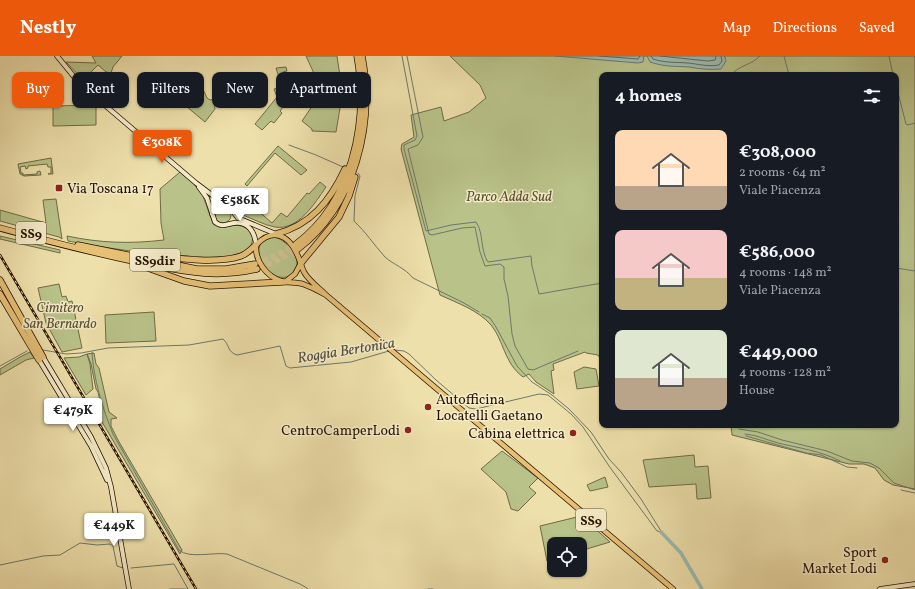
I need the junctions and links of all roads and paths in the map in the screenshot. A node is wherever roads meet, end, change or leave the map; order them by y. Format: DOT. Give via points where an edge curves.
graph roads {
  1 [pos="57,56"];
  2 [pos="357,56"];
  3 [pos="362,56"];
  4 [pos="360,143"];
  5 [pos="355,147"];
  6 [pos="196,183"];
  7 [pos="225,204"];
  8 [pos="233,212"];
  9 [pos="212,217"];
  10 [pos="228,224"];
  11 [pos="0,225"];
  12 [pos="0,228"];
  13 [pos="276,234"];
  14 [pos="65,244"];
  15 [pos="256,245"];
  16 [pos="118,256"];
  17 [pos="301,263"];
  18 [pos="256,267"];
  19 [pos="0,280"];
  20 [pos="284,282"];
  21 [pos="0,294"];
  22 [pos="326,295"];
  23 [pos="41,358"];
  24 [pos="915,584"];
  25 [pos="129,589"];
  26 [pos="673,589"];
  27 [pos="880,589"];
  1 -- 6 [label="street" via="80,84"];
  2 -- 5 [label="highway" via="360,106"];
  3 -- 4 [label="highway" via="365,99"];
  4 -- 5 [label="highway" via="351,177 335,210 322,228 297,246 334,202 347,175"];
  4 -- 17 [label="highway" via="362,150 345,206 334,225"];
  5 -- 13 [label="highway" via="341,179 320,209 302,225"];
  6 -- 7 [label="street"];
  6 -- 9 [label="street" via="207,198"];
  7 -- 8 [label="street"];
  7 -- 9 [label="street" via="216,207"];
  8 -- 10 [label="street" via="233,219"];
  8 -- 13 [label="street" via="241,220"];
  9 -- 10 [label="street" via="218,224"];
  10 -- 15 [label="street" via="239,223 249,227 255,235"];
  11 -- 14 [label="highway, SS9"];
  12 -- 14 [label="highway"];
  13 -- 15 [label="main road" via="266,237"];
  13 -- 17 [label="main road" via="289,242"];
  14 -- 16 [label="highway, SS9"];
  15 -- 16 [label="highway" via="239,256 213,260 134,253"];
  15 -- 20 [label="main road" via="257,258 261,265 272,276"];
  16 -- 18 [label="highway, SS9dir" via="203,269"];
  16 -- 20 [label="highway" via="178,280 198,284 223,286"];
  17 -- 20 [label="main road" via="295,274"];
  17 -- 22 [label="main road" via="308,277"];
  19 -- 23 [label="highway"];
  20 -- 22 [label="main road" via="303,284"];
  21 -- 23 [label="highway"];
  22 -- 26 [label="main road, SS9"];
  23 -- 25 [label="street" via="100,454 108,475"];
  24 -- 27 [label="street"];
}
